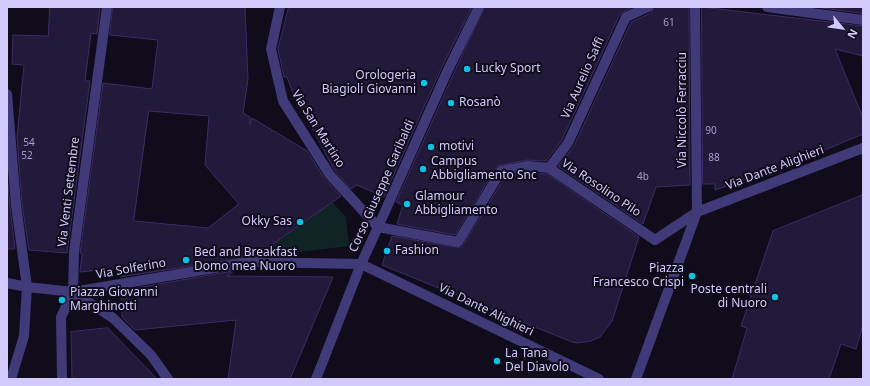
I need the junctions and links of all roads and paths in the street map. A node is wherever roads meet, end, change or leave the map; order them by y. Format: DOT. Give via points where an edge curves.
graph roads {
  1 [pos="107,7"];
  2 [pos="280,7"];
  3 [pos="479,7"];
  4 [pos="648,7"];
  5 [pos="695,7"];
  6 [pos="767,7"];
  7 [pos="863,20"];
  8 [pos="7,94"];
  9 [pos="863,148"];
  10 [pos="549,168"];
  11 [pos="696,212"];
  12 [pos="378,226"];
  13 [pos="361,264"];
  14 [pos="7,283"];
  15 [pos="27,287"];
  16 [pos="73,292"];
  17 [pos="11,379"];
  18 [pos="62,379"];
  19 [pos="168,379"];
  20 [pos="316,379"];
  21 [pos="599,379"];
  22 [pos="636,379"];
  1 -- 16 [label="street, Via Venti Settembre" via="74,252"];
  2 -- 12 [label="street, Via San Martino" via="270,49 283,101 330,175"];
  3 -- 12 [label="street, Corso Giuseppe Garibaldi"];
  4 -- 10 [label="street, Via Aurelio Saffi" via="626,16 568,143"];
  5 -- 11 [label="street, Via Niccolò Ferracciu"];
  6 -- 7 [label="street"];
  8 -- 15 [label="street" via="16,205"];
  9 -- 11 [label="street, Via Dante Alighieri"];
  10 -- 11 [label="street, Via Rosolino Pilo" via="655,240"];
  10 -- 12 [label="street, Via Rosolino Pilo" via="528,166 501,171 458,242"];
  11 -- 22 [label="street"];
  12 -- 13 [label="street, Corso Giuseppe Garibaldi"];
  13 -- 16 [label="street, Via Solferino" via="250,262"];
  13 -- 20 [label="street, Corso Giuseppe Garibaldi"];
  13 -- 21 [label="street, Via Dante Alighieri"];
  14 -- 15 [label="street"];
  15 -- 16 [label="street"];
  15 -- 17 [label="street" via="24,336"];
  16 -- 18 [label="street, Via Venti Settembre" via="61,317"];
  16 -- 19 [label="street" via="113,318 152,355"];
}
